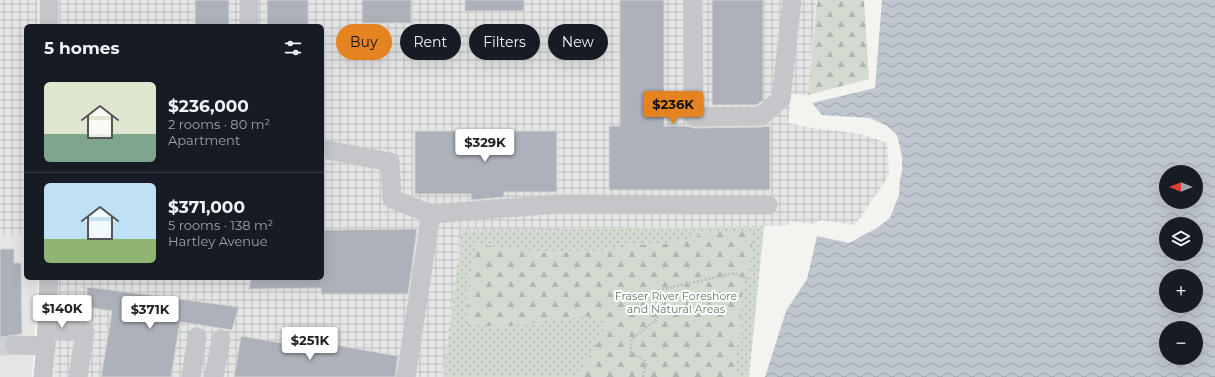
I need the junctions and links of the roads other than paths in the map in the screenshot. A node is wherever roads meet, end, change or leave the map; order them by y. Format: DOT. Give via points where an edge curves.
graph roads {
  1 [pos="49,0"];
  2 [pos="249,0"];
  3 [pos="693,0"];
  4 [pos="792,0"];
  5 [pos="49,24"];
  6 [pos="249,24"];
  7 [pos="324,149"];
  8 [pos="768,205"];
  9 [pos="431,214"];
  10 [pos="49,280"];
  11 [pos="46,337"];
  12 [pos="198,338"];
  13 [pos="221,339"];
  14 [pos="14,345"];
  15 [pos="43,377"];
  16 [pos="78,377"];
  17 [pos="191,377"];
  18 [pos="214,377"];
  19 [pos="406,377"];
  1 -- 5 [label="street"];
  2 -- 6 [label="street"];
  3 -- 4 [label="street" via="694,117 761,116 781,99"];
  7 -- 9 [label="street" via="390,162 392,199"];
  8 -- 9 [label="street" via="558,204"];
  9 -- 19 [label="street"];
  10 -- 11 [label="street"];
  11 -- 14 [label="street"];
  11 -- 15 [label="street"];
  11 -- 16 [label="street" via="85,332"];
  12 -- 17 [label="street"];
  13 -- 18 [label="street"];
}
